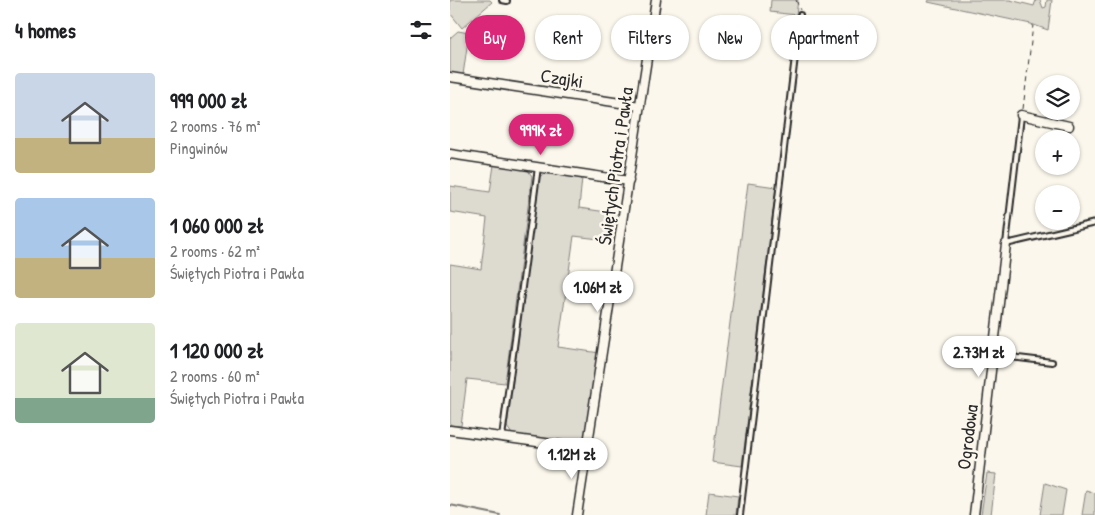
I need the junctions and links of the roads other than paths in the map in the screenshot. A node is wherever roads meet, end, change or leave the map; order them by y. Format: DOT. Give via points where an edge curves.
graph roads {
  1 [pos="656,0"];
  2 [pos="795,60"];
  3 [pos="450,77"];
  4 [pos="640,106"];
  5 [pos="1021,115"];
  6 [pos="1069,126"];
  7 [pos="450,154"];
  8 [pos="538,167"];
  9 [pos="630,181"];
  10 [pos="1095,223"];
  11 [pos="1006,244"];
  12 [pos="994,355"];
  13 [pos="1052,362"];
  14 [pos="450,430"];
  15 [pos="502,437"];
  16 [pos="588,449"];
  17 [pos="577,515"];
  18 [pos="740,515"];
  19 [pos="974,515"];
  1 -- 4 [label="street, Świętych Piotra i Pawła"];
  2 -- 18 [label="lane"];
  3 -- 4 [label="street, Czajki"];
  4 -- 9 [label="street, Świętych Piotra i Pawła"];
  5 -- 6 [label="street"];
  5 -- 11 [label="lane"];
  7 -- 8 [label="street"];
  8 -- 9 [label="street"];
  8 -- 15 [label="lane"];
  9 -- 16 [label="street, Świętych Piotra i Pawła"];
  10 -- 11 [label="lane"];
  11 -- 12 [label="street, Ogrodowa"];
  12 -- 13 [label="lane"];
  12 -- 19 [label="street, Ogrodowa"];
  14 -- 15 [label="street"];
  15 -- 16 [label="street"];
  16 -- 17 [label="street, Świętych Piotra i Pawła"];
}
